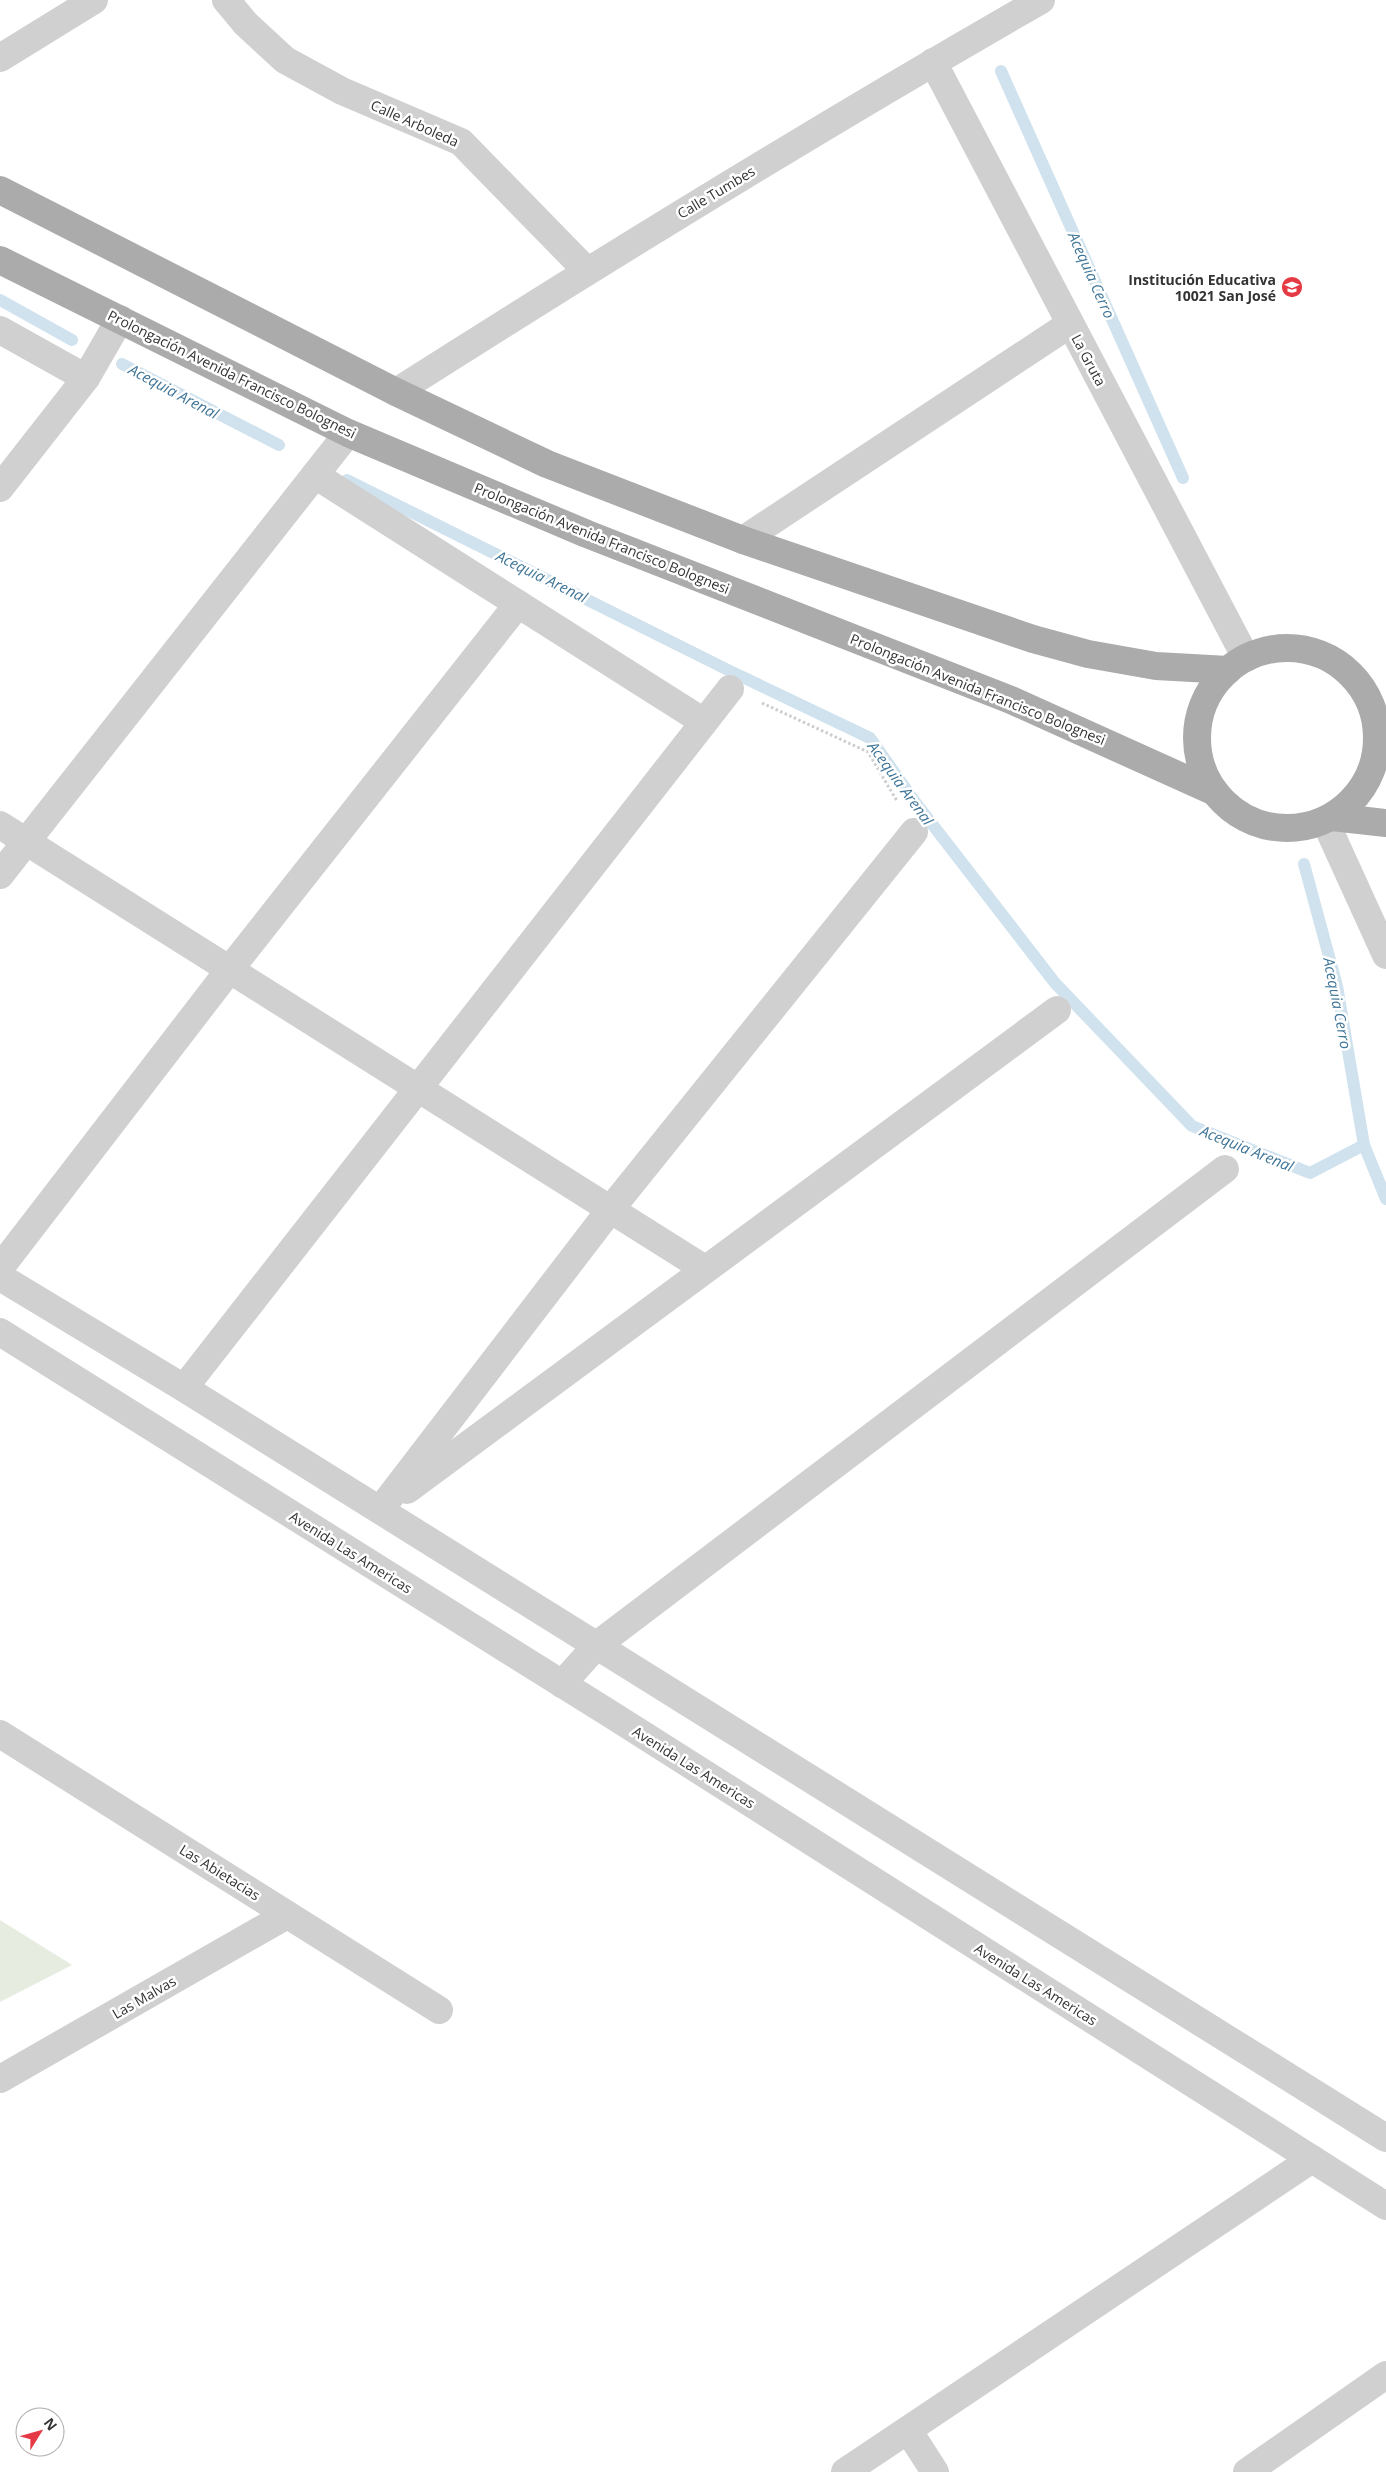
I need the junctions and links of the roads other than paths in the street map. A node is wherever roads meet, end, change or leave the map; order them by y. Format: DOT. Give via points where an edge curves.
graph roads {
  1 [pos="94,0"];
  2 [pos="226,0"];
  3 [pos="1036,2"];
  4 [pos="0,58"];
  5 [pos="933,62"];
  6 [pos="0,190"];
  7 [pos="0,260"];
  8 [pos="587,271"];
  9 [pos="120,319"];
  10 [pos="1070,324"];
  11 [pos="0,330"];
  12 [pos="86,378"];
  13 [pos="396,392"];
  14 [pos="348,433"];
  15 [pos="315,475"];
  16 [pos="0,488"];
  17 [pos="743,540"];
  18 [pos="518,604"];
  19 [pos="1237,664"];
  20 [pos="730,688"];
  21 [pos="1376,700"];
  22 [pos="704,722"];
  23 [pos="1215,792"];
  24 [pos="1329,819"];
  25 [pos="1386,823"];
  26 [pos="0,825"];
  27 [pos="914,832"];
  28 [pos="27,842"];
  29 [pos="0,875"];
  30 [pos="1386,955"];
  31 [pos="230,969"];
  32 [pos="1057,1010"];
  33 [pos="418,1088"];
  34 [pos="1225,1169"];
  35 [pos="610,1210"];
  36 [pos="0,1268"];
  37 [pos="705,1269"];
  38 [pos="0,1277"];
  39 [pos="0,1332"];
  40 [pos="184,1388"];
  41 [pos="380,1510"];
  42 [pos="597,1645"];
  43 [pos="562,1684"];
  44 [pos="0,1734"];
  45 [pos="287,1915"];
  46 [pos="439,2010"];
  47 [pos="0,2079"];
  48 [pos="1386,2138"];
  49 [pos="1312,2159"];
  50 [pos="1386,2206"];
  51 [pos="1386,2374"];
  52 [pos="908,2430"];
  53 [pos="845,2472"];
  54 [pos="935,2472"];
  55 [pos="1247,2472"];
  1 -- 4 [label="street"];
  2 -- 8 [label="street, Calle Arboleda" via="246,24 285,60 342,91 461,142"];
  3 -- 5 [label="street, Calle Tumbes"];
  5 -- 8 [label="street, Calle Tumbes"];
  5 -- 10 [label="street, La Gruta"];
  6 -- 13 [label="main road"];
  7 -- 9 [label="main road, Prolongación Avenida Francisco Bolognesi"];
  8 -- 13 [label="street, Calle Tumbes"];
  9 -- 12 [label="street"];
  9 -- 14 [label="main road, Prolongación Avenida Francisco Bolognesi"];
  10 -- 17 [label="street"];
  10 -- 19 [label="street, La Gruta"];
  11 -- 12 [label="street"];
  12 -- 16 [label="street"];
  13 -- 17 [label="main road" via="547,464"];
  14 -- 15 [label="street"];
  14 -- 23 [label="main road, Prolongación Avenida Francisco Bolognesi" via="587,534 1011,700"];
  15 -- 18 [label="street"];
  15 -- 28 [label="street"];
  17 -- 19 [label="main road" via="1079,652 1156,666"];
  18 -- 22 [label="street"];
  18 -- 31 [label="street"];
  19 -- 21 [label="main road" via="1270,649 1298,649 1325,656 1349,672"];
  19 -- 23 [label="main road" via="1210,691 1200,715 1197,742 1202,768"];
  20 -- 22 [label="street"];
  21 -- 24 [label="main road" via="1378,749 1370,776 1354,800"];
  22 -- 33 [label="street"];
  23 -- 24 [label="main road" via="1237,814 1265,826 1295,829"];
  24 -- 25 [label="main road"];
  24 -- 30 [label="street"];
  26 -- 28 [label="street"];
  27 -- 35 [label="street"];
  28 -- 29 [label="street"];
  28 -- 31 [label="street"];
  31 -- 33 [label="street"];
  31 -- 36 [label="street"];
  32 -- 37 [label="street"];
  33 -- 35 [label="street"];
  33 -- 40 [label="street"];
  34 -- 42 [label="street"];
  35 -- 37 [label="street"];
  35 -- 41 [label="street"];
  37 -- 41 [label="street"];
  38 -- 40 [label="street"];
  39 -- 43 [label="street, Avenida Las Americas"];
  40 -- 41 [label="street"];
  41 -- 42 [label="street"];
  42 -- 43 [label="street"];
  42 -- 48 [label="street"];
  43 -- 49 [label="street, Avenida Las Americas"];
  44 -- 45 [label="street, Las Abietacias"];
  45 -- 46 [label="street, Las Abietacias"];
  45 -- 47 [label="street, Las Malvas"];
  49 -- 50 [label="street, Avenida Las Americas"];
  49 -- 52 [label="street"];
  51 -- 55 [label="street"];
  52 -- 53 [label="street"];
  52 -- 54 [label="street"];
}
